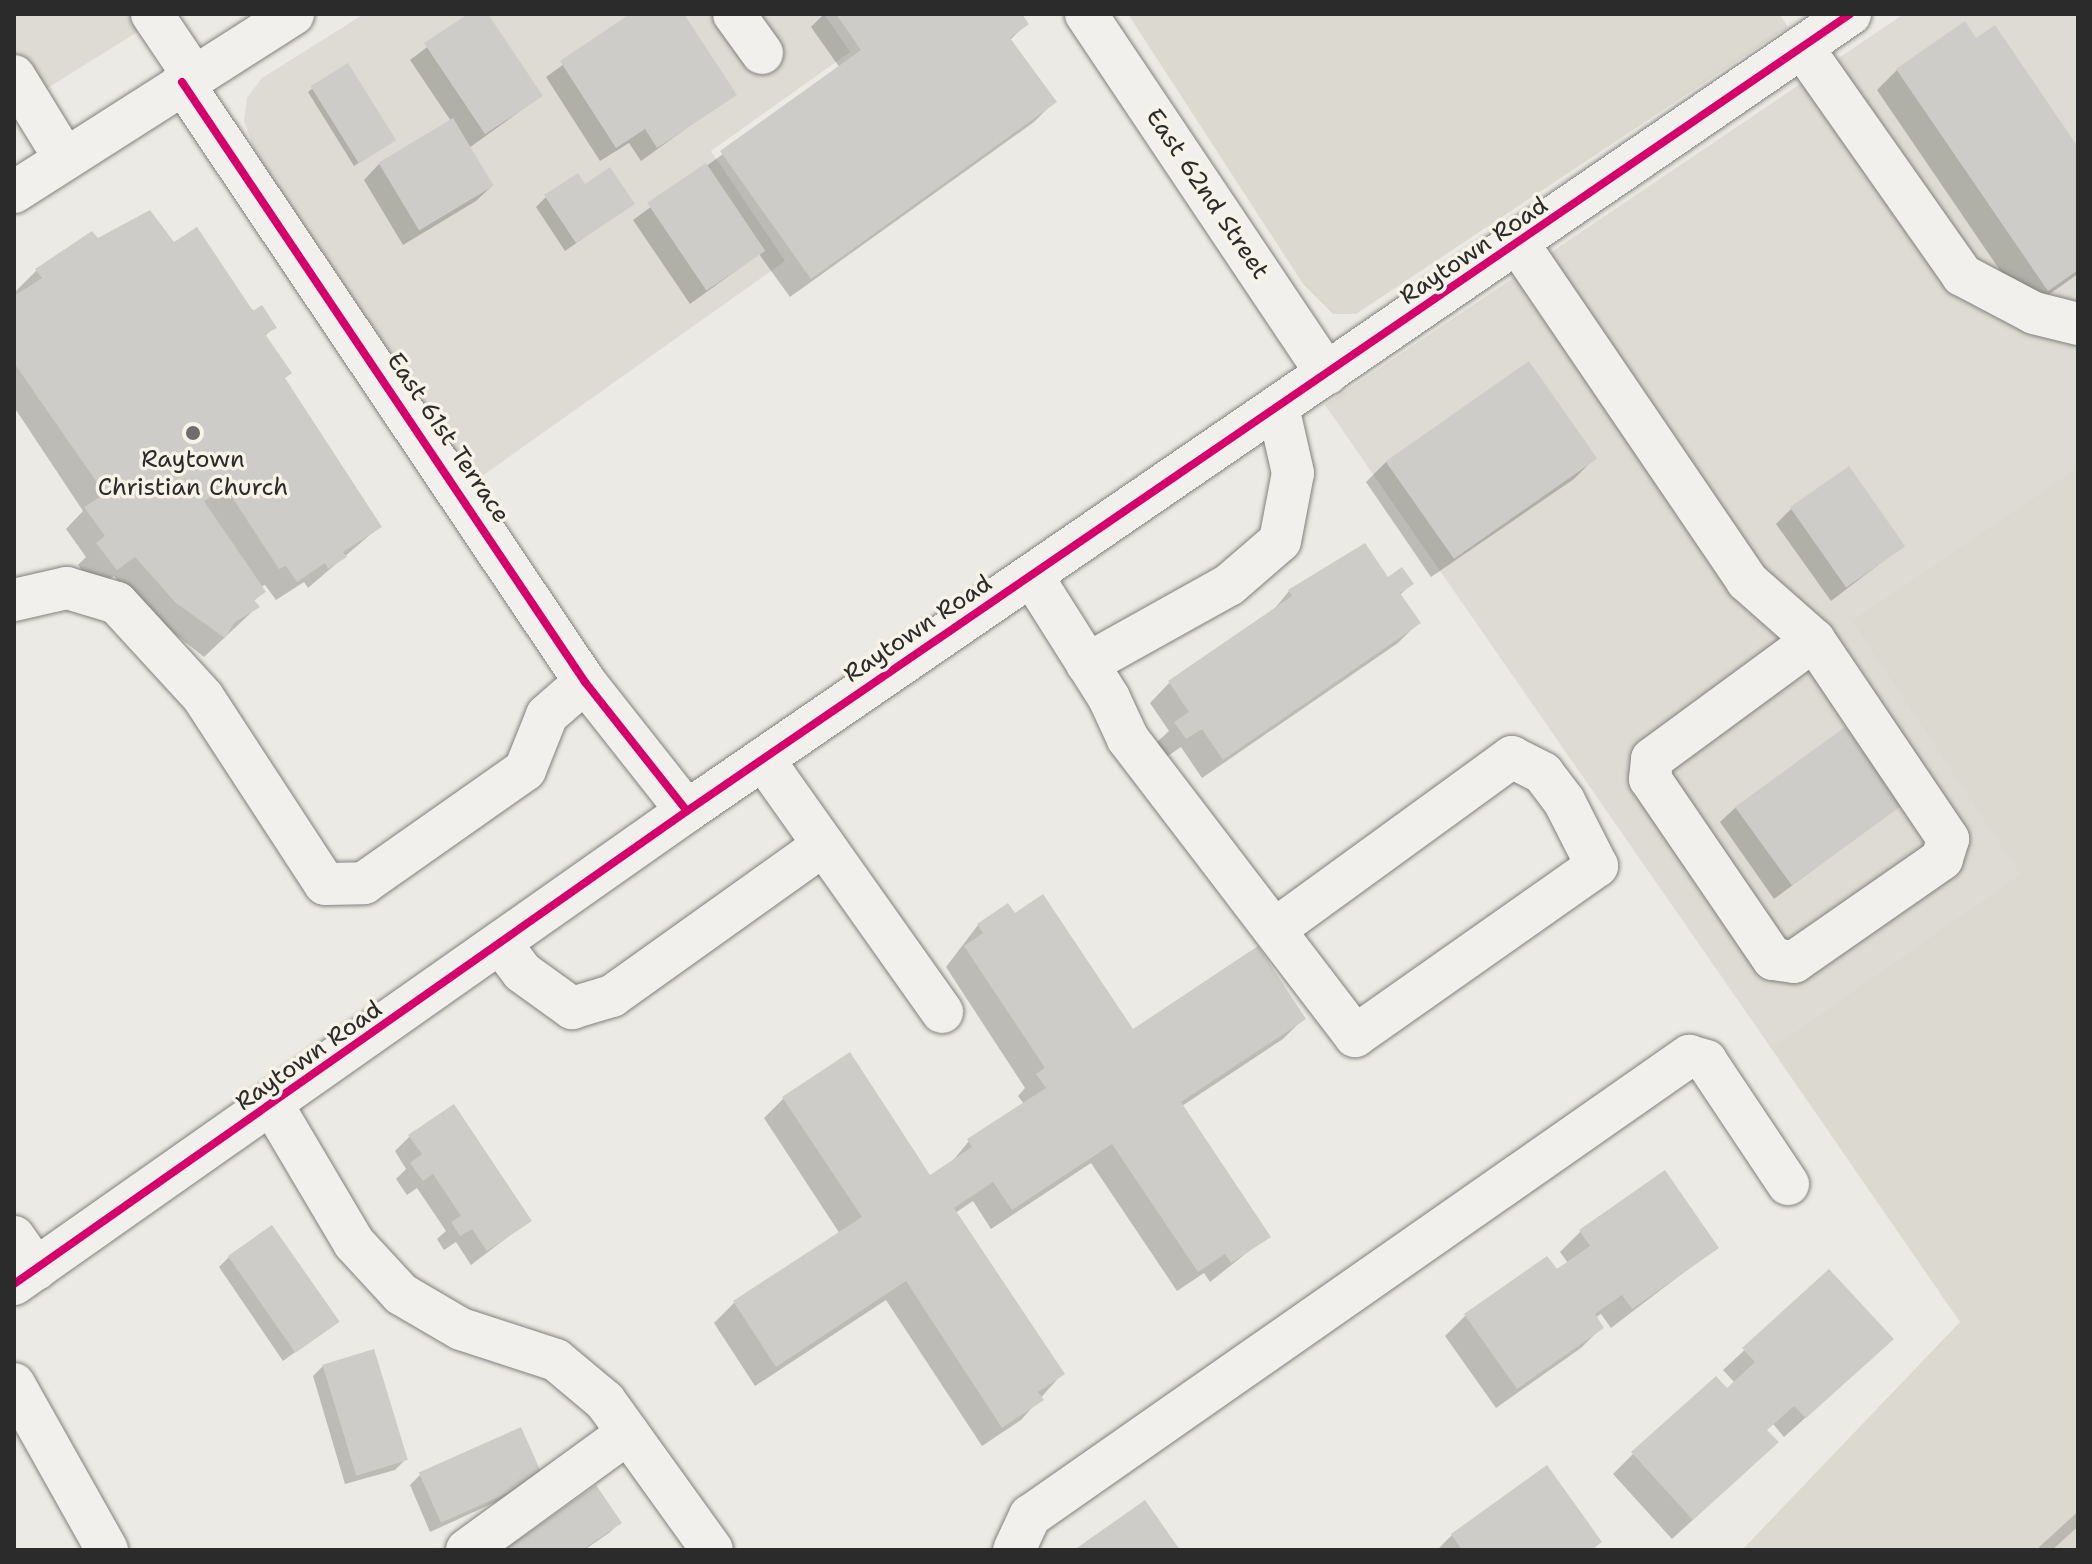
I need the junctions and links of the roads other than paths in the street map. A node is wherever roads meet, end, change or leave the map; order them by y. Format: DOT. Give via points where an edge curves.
graph roads {
  1 [pos="152,14"];
  2 [pos="293,14"];
  3 [pos="734,14"];
  4 [pos="1086,14"];
  5 [pos="1850,14"];
  6 [pos="1802,47"];
  7 [pos="762,53"];
  8 [pos="14,76"];
  9 [pos="188,79"];
  10 [pos="65,159"];
  11 [pos="14,192"];
  12 [pos="1519,245"];
  13 [pos="2078,324"];
  14 [pos="1327,374"];
  15 [pos="1278,407"];
  16 [pos="1032,576"];
  17 [pos="14,600"];
  18 [pos="1814,640"];
  19 [pos="1087,664"];
  20 [pos="585,682"];
  21 [pos="763,759"];
  22 [pos="687,811"];
  23 [pos="824,845"];
  24 [pos="1275,929"];
  25 [pos="501,944"];
  26 [pos="942,1012"];
  27 [pos="273,1106"];
  28 [pos="1788,1184"];
  29 [pos="21,1263"];
  30 [pos="14,1384"];
  31 [pos="628,1433"];
  32 [pos="107,1550"];
  33 [pos="467,1550"];
  34 [pos="712,1550"];
  35 [pos="1014,1550"];
  1 -- 9 [label="street, East 61st Terrace"];
  2 -- 9 [label="street"];
  3 -- 7 [label="street"];
  4 -- 14 [label="street, East 62nd Street"];
  5 -- 6 [label="street, Raytown Road"];
  6 -- 12 [label="street, Raytown Road"];
  6 -- 13 [label="street" via="1962,275 2034,313"];
  8 -- 10 [label="street"];
  9 -- 10 [label="street"];
  9 -- 20 [label="street, East 61st Terrace"];
  10 -- 11 [label="street"];
  12 -- 14 [label="street, Raytown Road"];
  12 -- 18 [label="street" via="1747,581"];
  14 -- 15 [label="street, Raytown Road"];
  15 -- 16 [label="street, Raytown Road"];
  15 -- 19 [label="street" via="1293,473 1280,541 1229,585"];
  16 -- 19 [label="street"];
  16 -- 21 [label="street, Raytown Road"];
  17 -- 20 [label="street" via="67,588 117,603 203,697 325,884 364,883 525,770 547,715"];
  18 -- 18 [label="street" via="1948,839 1942,859 1794,962 1773,959 1650,779 1652,759"];
  19 -- 24 [label="street" via="1128,739"];
  20 -- 22 [label="street, East 61st Terrace"];
  21 -- 22 [label="street, Raytown Road"];
  21 -- 23 [label="street"];
  22 -- 25 [label="street, Raytown Road"];
  23 -- 25 [label="street" via="612,996 572,1008 522,972"];
  23 -- 26 [label="street"];
  24 -- 24 [label="street" via="1355,1036 1597,866 1564,801 1543,773 1512,757"];
  25 -- 27 [label="street, Raytown Road"];
  27 -- 29 [label="street, Raytown Road"];
  27 -- 31 [label="street" via="354,1243 401,1294 461,1329 556,1360 605,1401"];
  28 -- 35 [label="street" via="1706,1061 1689,1056 1030,1516"];
  30 -- 32 [label="street"];
  31 -- 33 [label="street"];
  31 -- 34 [label="street"];
}
